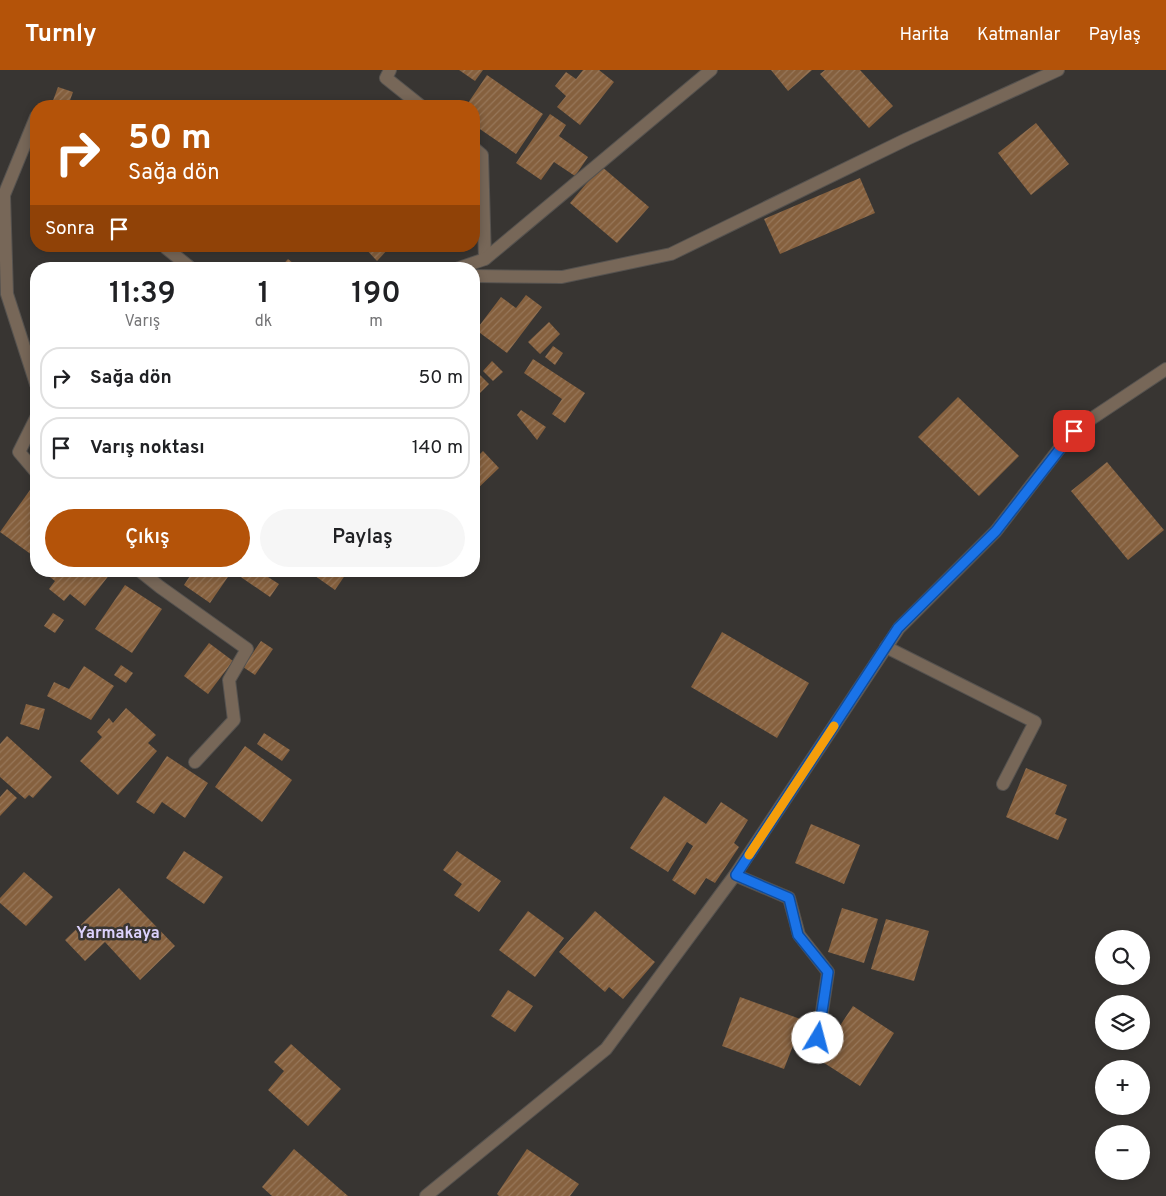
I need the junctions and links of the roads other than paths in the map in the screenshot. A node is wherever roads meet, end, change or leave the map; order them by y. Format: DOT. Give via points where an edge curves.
graph roads {
  1 [pos="390,70"];
  2 [pos="710,70"];
  3 [pos="1058,70"];
  4 [pos="414,100"];
  5 [pos="30,132"];
  6 [pos="480,152"];
  7 [pos="171,252"];
  8 [pos="485,259"];
  9 [pos="183,262"];
  10 [pos="476,262"];
  11 [pos="480,276"];
  12 [pos="30,365"];
  13 [pos="1166,369"];
  14 [pos="30,430"];
  15 [pos="30,465"];
  16 [pos="148,577"];
  17 [pos="886,648"];
  18 [pos="195,762"];
  19 [pos="1003,784"];
  20 [pos="736,875"];
  21 [pos="818,1038"];
  22 [pos="426,1196"];
  1 -- 4 [label="street" via="386,78"];
  2 -- 8 [label="street"];
  3 -- 11 [label="street" via="907,139 671,254 562,277"];
  5 -- 12 [label="street" via="4,196 7,294"];
  6 -- 8 [label="street"];
  7 -- 9 [label="street"];
  8 -- 10 [label="street"];
  13 -- 17 [label="street" via="1074,431 996,531 898,628"];
  14 -- 15 [label="street" via="19,452"];
  16 -- 18 [label="street" via="247,649 229,680 234,720"];
  17 -- 19 [label="street" via="1035,722"];
  17 -- 20 [label="street"];
  20 -- 21 [label="street" via="789,898 798,935 828,972"];
  20 -- 22 [label="street" via="606,1049"];
}
